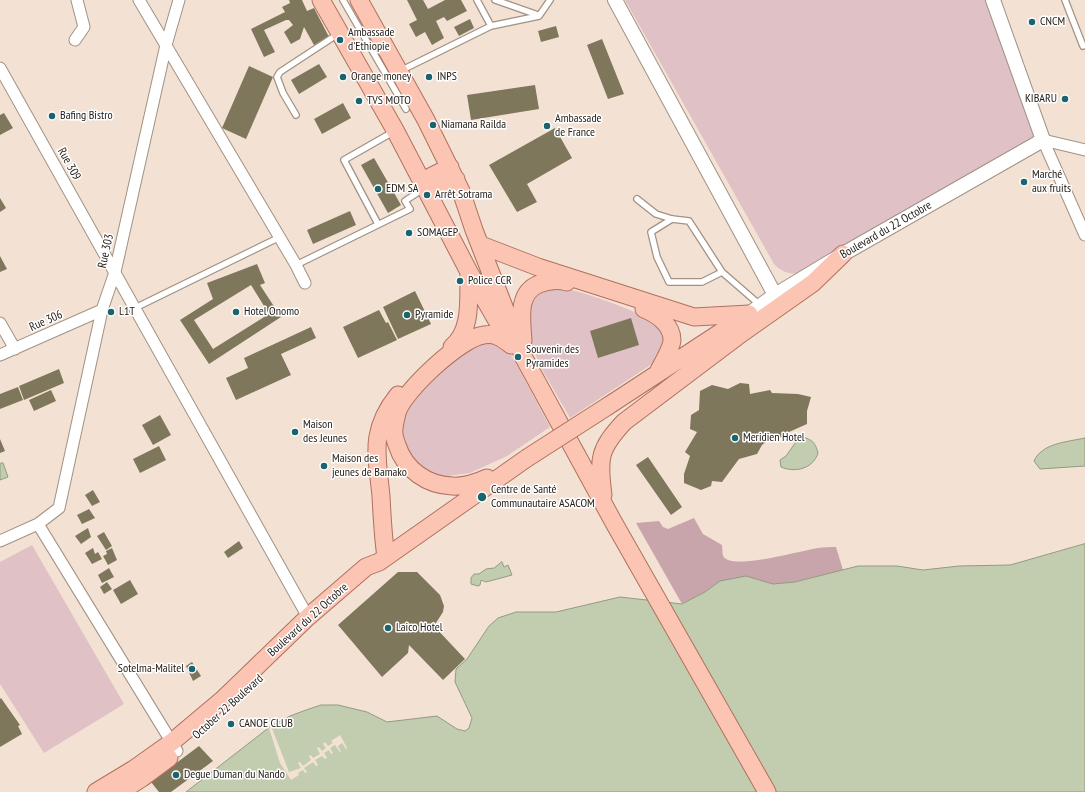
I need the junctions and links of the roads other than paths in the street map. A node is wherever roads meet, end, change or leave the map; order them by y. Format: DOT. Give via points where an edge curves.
graph roads {
  1 [pos="76,0"];
  2 [pos="139,0"];
  3 [pos="179,0"];
  4 [pos="322,0"];
  5 [pos="343,0"];
  6 [pos="359,0"];
  7 [pos="477,0"];
  8 [pos="495,0"];
  9 [pos="550,0"];
  10 [pos="615,0"];
  11 [pos="993,0"];
  12 [pos="1065,0"];
  13 [pos="539,16"];
  14 [pos="491,26"];
  15 [pos="340,33"];
  16 [pos="76,40"];
  17 [pos="166,44"];
  18 [pos="1083,46"];
  19 [pos="0,68"];
  20 [pos="398,72"];
  21 [pos="406,109"];
  22 [pos="296,115"];
  23 [pos="395,130"];
  24 [pos="1043,140"];
  25 [pos="1085,150"];
  26 [pos="453,173"];
  27 [pos="426,187"];
  28 [pos="637,199"];
  29 [pos="672,219"];
  30 [pos="378,224"];
  31 [pos="1085,235"];
  32 [pos="280,237"];
  33 [pos="481,245"];
  34 [pos="843,254"];
  35 [pos="296,265"];
  36 [pos="115,272"];
  37 [pos="469,272"];
  38 [pos="722,272"];
  39 [pos="305,283"];
  40 [pos="775,295"];
  41 [pos="135,308"];
  42 [pos="102,310"];
  43 [pos="755,310"];
  44 [pos="0,323"];
  45 [pos="511,344"];
  46 [pos="15,349"];
  47 [pos="0,355"];
  48 [pos="524,358"];
  49 [pos="657,374"];
  50 [pos="527,458"];
  51 [pos="611,518"];
  52 [pos="38,524"];
  53 [pos="0,541"];
  54 [pos="383,560"];
  55 [pos="308,617"];
  56 [pos="175,747"];
  57 [pos="96,792"];
  58 [pos="120,792"];
  59 [pos="766,792"];
  1 -- 16 [label="street" via="84,27"];
  2 -- 17 [label="street"];
  3 -- 17 [label="street, Rue 303"];
  4 -- 15 [label="main road"];
  5 -- 21 [label="lane"];
  6 -- 20 [label="main road"];
  7 -- 14 [label="lane"];
  8 -- 13 [label="lane"];
  9 -- 13 [label="lane"];
  10 -- 40 [label="street"];
  11 -- 24 [label="street"];
  12 -- 18 [label="lane"];
  13 -- 14 [label="lane"];
  14 -- 20 [label="lane"];
  15 -- 22 [label="lane" via="280,72 277,78"];
  15 -- 23 [label="main road"];
  17 -- 32 [label="street"];
  17 -- 36 [label="street, Rue 303"];
  19 -- 36 [label="street, Rue 309"];
  20 -- 26 [label="main road"];
  23 -- 27 [label="main road"];
  23 -- 30 [label="lane" via="344,160"];
  24 -- 25 [label="street"];
  24 -- 31 [label="street"];
  24 -- 34 [label="street, Boulevard du 22 Octobre"];
  26 -- 27 [label="main road"];
  26 -- 33 [label="main road"];
  27 -- 30 [label="lane" via="405,201 410,209"];
  27 -- 37 [label="main road"];
  28 -- 29 [label="lane" via="656,214"];
  29 -- 38 [label="lane" via="689,221"];
  29 -- 38 [label="lane" via="651,232 657,257 669,282 702,282"];
  30 -- 35 [label="lane"];
  32 -- 35 [label="street"];
  32 -- 41 [label="lane"];
  33 -- 43 [label="main road" via="538,267 694,318"];
  33 -- 48 [label="main road"];
  34 -- 40 [label="street, Boulevard du 22 Octobre"];
  34 -- 51 [label="main road" via="813,283 742,333 619,427 609,438 603,450 600,466 603,495"];
  35 -- 39 [label="street"];
  36 -- 41 [label="street, Rue 309"];
  36 -- 42 [label="street, Rue 303"];
  37 -- 45 [label="main road"];
  37 -- 54 [label="main road" via="468,314 463,334 454,346 405,386 388,408 380,426 375,452"];
  38 -- 43 [label="lane"];
  40 -- 43 [label="street, Boulevard du 22 Octobre"];
  41 -- 55 [label="street, Rue 309"];
  42 -- 46 [label="street, Rue 306"];
  42 -- 52 [label="street, Rue 303" via="59,508"];
  43 -- 49 [label="main road, Boulevard du 22 Octobre"];
  44 -- 46 [label="street"];
  45 -- 48 [label="main road"];
  45 -- 50 [label="main road" via="498,335 484,334 467,340 432,368 408,393 398,411 394,434 409,468 421,478 437,484 470,485"];
  46 -- 47 [label="street, Rue 306"];
  48 -- 49 [label="main road" via="522,312 526,294 531,287 559,280 648,310 661,318 670,329 672,341"];
  48 -- 51 [label="main road"];
  49 -- 50 [label="main road, Boulevard du 22 Octobre, bridge"];
  50 -- 54 [label="main road, Boulevard du 22 Octobre"];
  51 -- 59 [label="main road"];
  52 -- 53 [label="street"];
  52 -- 56 [label="street"];
  54 -- 55 [label="main road, Boulevard du 22 Octobre" via="366,567"];
  54 -- 56 [label="main road, October 22 Boulevard" via="372,574 230,708"];
  55 -- 56 [label="main road, Boulevard du 22 Octobre"];
  56 -- 57 [label="main road, Boulevard du 22 Octobre"];
  56 -- 58 [label="main road, October 22 Boulevard" via="142,778"];
}
